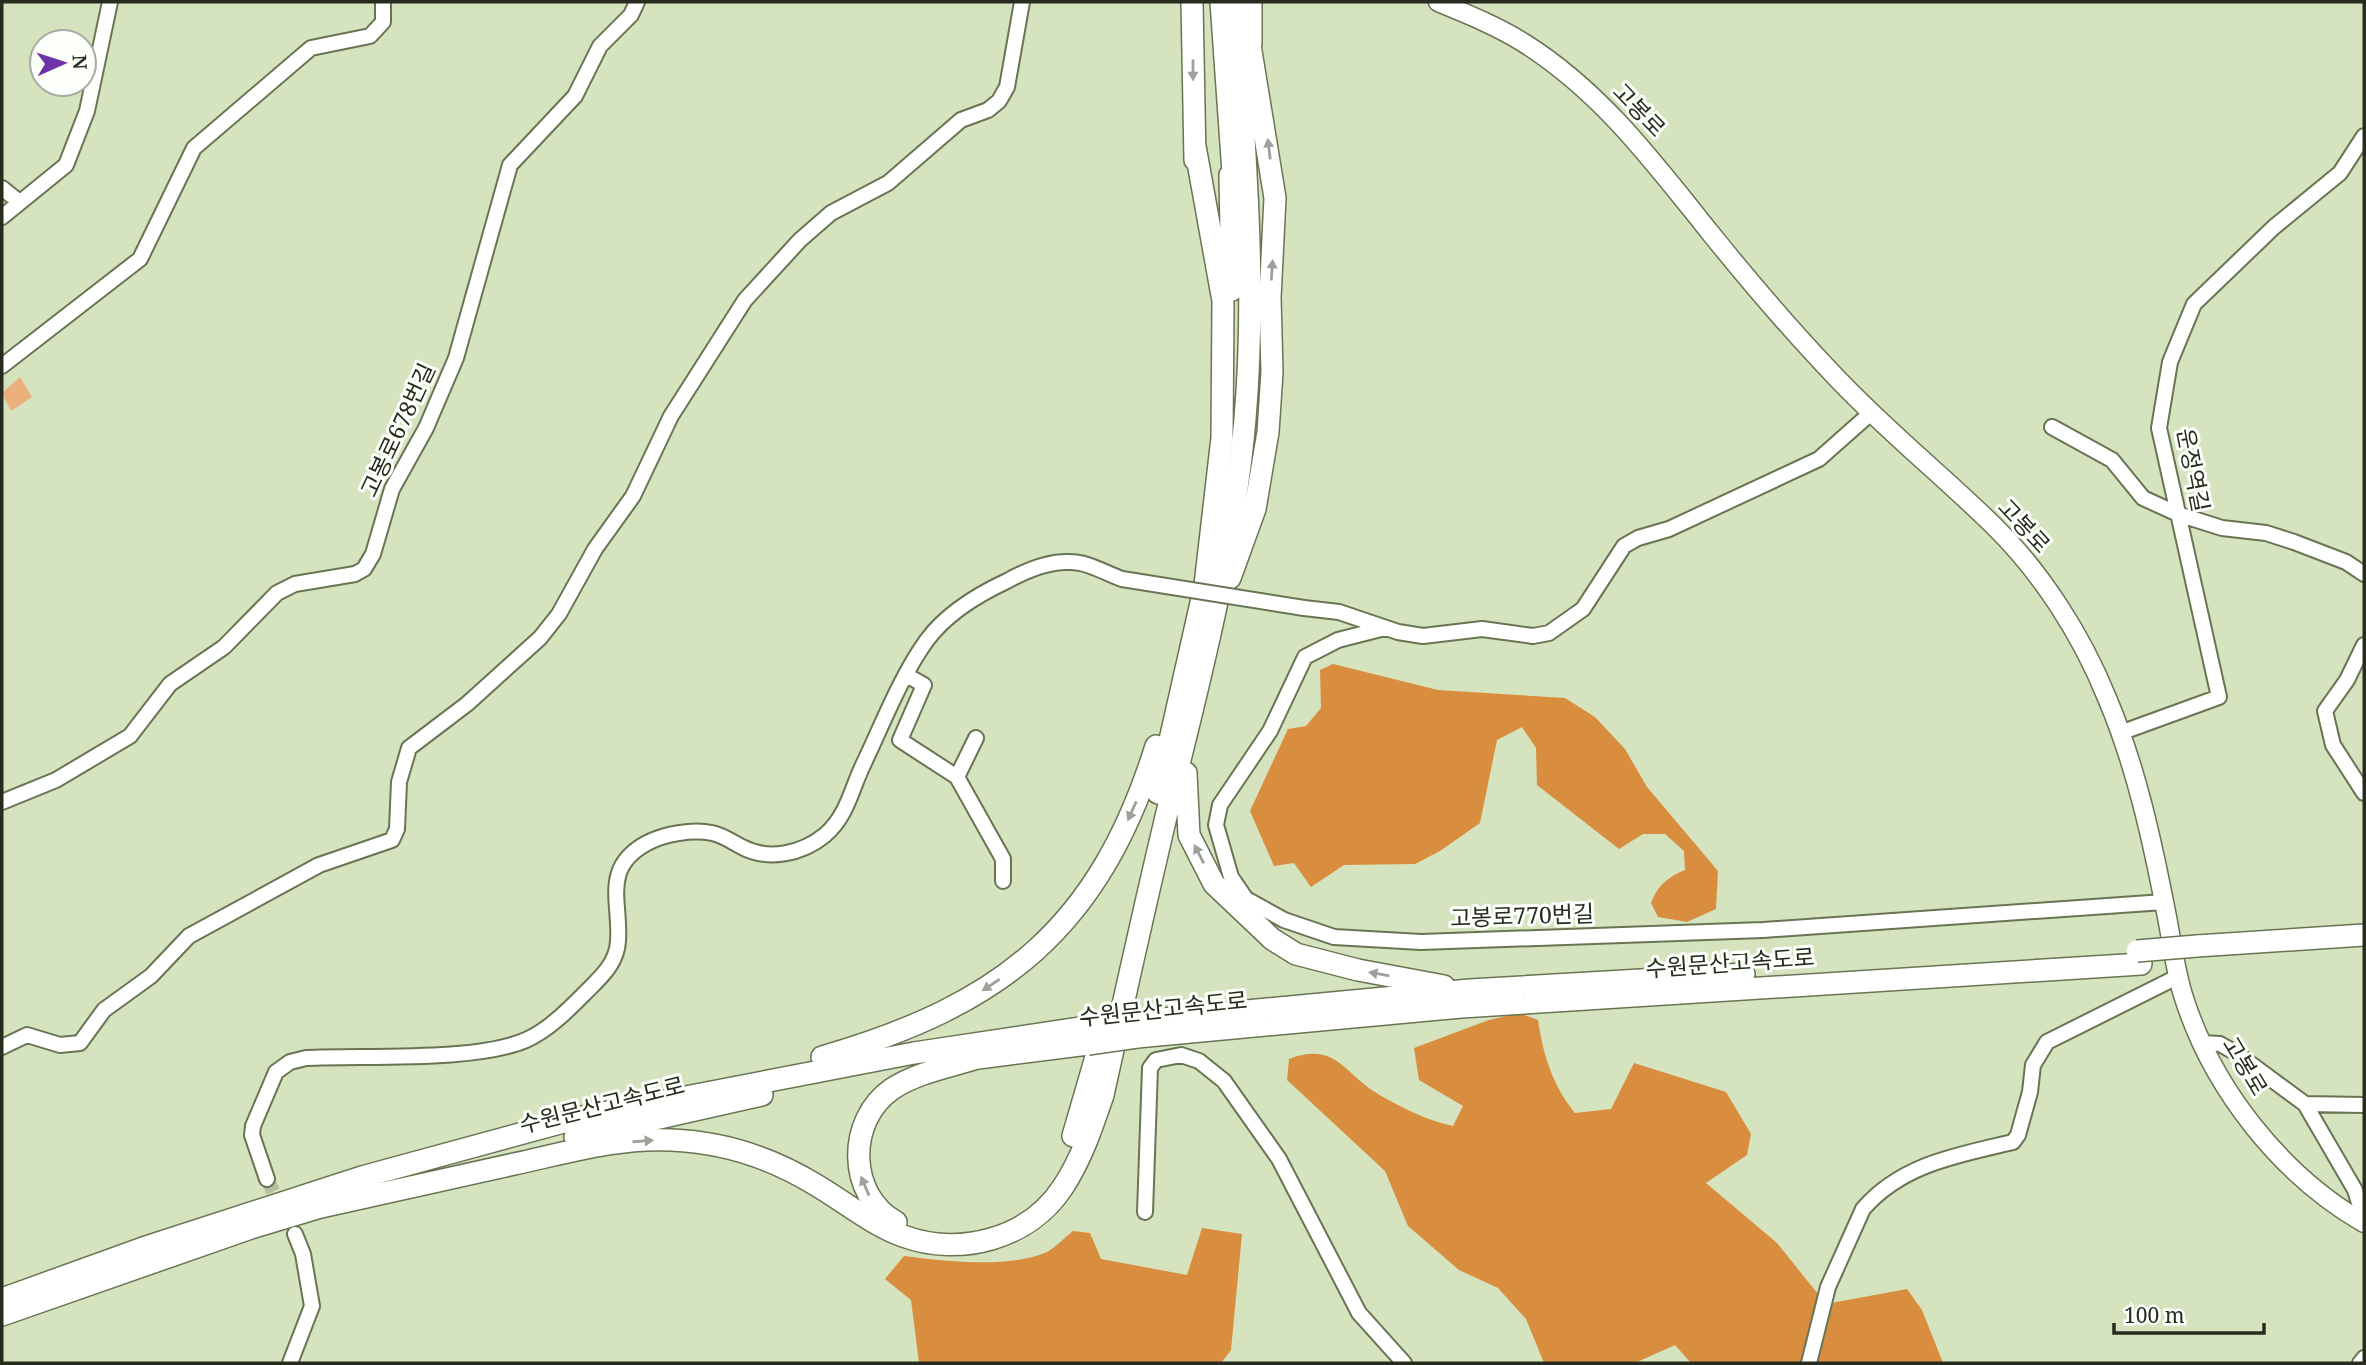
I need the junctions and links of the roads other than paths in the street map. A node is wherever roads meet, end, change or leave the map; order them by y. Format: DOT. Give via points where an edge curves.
graph roads {
  1 [pos="110,2"];
  2 [pos="383,2"];
  3 [pos="638,2"];
  4 [pos="1022,2"];
  5 [pos="1221,2"];
  6 [pos="1235,2"];
  7 [pos="1245,2"];
  8 [pos="1251,2"];
  9 [pos="1438,2"];
  10 [pos="1194,6"];
  11 [pos="1252,60"];
  12 [pos="1235,124"];
  13 [pos="2364,136"];
  14 [pos="1195,146"];
  15 [pos="1229,152"];
  16 [pos="2,188"];
  17 [pos="18,201"];
  18 [pos="2,217"];
  19 [pos="2,366"];
  20 [pos="1872,412"];
  21 [pos="2052,427"];
  22 [pos="1216,508"];
  23 [pos="2178,514"];
  24 [pos="1209,550"];
  25 [pos="2364,574"];
  26 [pos="1205,615"];
  27 [pos="1385,628"];
  28 [pos="2364,645"];
  29 [pos="908,676"];
  30 [pos="1201,678"];
  31 [pos="2120,733"];
  32 [pos="976,738"];
  33 [pos="957,777"];
  34 [pos="2364,793"];
  35 [pos="2,802"];
  36 [pos="1003,881"];
  37 [pos="2164,902"];
  38 [pos="2364,935"];
  39 [pos="2364,950"];
  40 [pos="2199,954"];
  41 [pos="2139,958"];
  42 [pos="2179,976"];
  43 [pos="1470,990"];
  44 [pos="1139,1029"];
  45 [pos="1091,1035"];
  46 [pos="2202,1043"];
  47 [pos="2,1047"];
  48 [pos="974,1059"];
  49 [pos="638,1104"];
  50 [pos="2305,1104"];
  51 [pos="2364,1105"];
  52 [pos="267,1179"];
  53 [pos="312,1209"];
  54 [pos="1145,1212"];
  55 [pos="2364,1221"];
  56 [pos="295,1234"];
  57 [pos="148,1255"];
  58 [pos="83,1278"];
  59 [pos="2,1299"];
  60 [pos="2,1315"];
  61 [pos="2364,1358"];
  62 [pos="290,1363"];
  63 [pos="1404,1363"];
  64 [pos="1809,1363"];
  65 [pos="2360,1363"];
  1 -- 17 [label="street" via="87,111 66,164"];
  2 -- 19 [label="street" via="383,22 370,36 311,48 194,148 140,260"];
  3 -- 35 [label="street, 고봉로678번길" via="600,46 575,96 510,165 456,358 426,428 392,489 373,554 364,569 295,584 277,593 224,647 170,684 130,736 56,780"];
  4 -- 47 [label="street" via="1007,88 999,101 961,120 888,183 831,213 745,300 678,404 634,496 596,549 559,614 540,638 467,705 409,748 399,782 397,829 392,840 319,865 189,936 151,976 104,1010 80,1043 60,1045 27,1035"];
  5 -- 12 [label="highway"];
  6 -- 12 [label="highway"];
  7 -- 11 [label="highway"];
  8 -- 11 [label="highway"];
  9 -- 20 [label="main road, 고봉로" via="1502,29 1527,45 1621,123 1777,313"];
  10 -- 14 [label="highway, one-way"];
  26 -- 11 [label="highway, one-way" via="1233,572 1251,524 1268,432 1275,198"];
  12 -- 15 [label="highway"];
  12 -- 26 [label="highway" via="1249,250 1245,420 1234,506"];
  13 -- 23 [label="street, 운정역길" via="2340,173 2274,227 2193,304 2170,362 2159,429"];
  14 -- 22 [label="highway" via="1223,301"];
  14 -- 24 [label="highway" via="1213,316"];
  15 -- 22 [label="highway" via="1233,374"];
  15 -- 24 [label="highway" via="1238,257 1238,402 1223,509"];
  16 -- 17 [label="street"];
  17 -- 18 [label="street"];
  20 -- 27 [label="street" via="1819,458 1624,546 1583,609 1549,633 1533,636 1482,629 1423,636"];
  20 -- 31 [label="main road, 고봉로" via="1995,527 2030,567 2064,616 2107,696"];
  21 -- 23 [label="street" via="2112,460 2143,498"];
  22 -- 24 [label="highway"];
  23 -- 25 [label="street" via="2222,528 2275,536 2346,562"];
  23 -- 31 [label="street, 운정역길" via="2219,696"];
  24 -- 26 [label="highway"];
  26 -- 30 [label="highway"];
  26 -- 48 [label="highway, one-way" via="1082,1112 1063,1160 1031,1203 995,1226 952,1235 910,1229 878,1209 867,1194 858,1160 862,1129 878,1101 892,1089"];
  26 -- 49 [label="highway, one-way" via="1145,782 1100,878 1019,966 950,1011 880,1041"];
  27 -- 29 [label="street, bridge" via="1339,612 1122,579 1070,561 1029,570 951,615 927,640"];
  27 -- 37 [label="street, 고봉로770번길" via="1338,640 1306,657 1270,731 1220,805 1216,825 1231,877 1246,899 1284,920 1334,937 1421,942 1763,930"];
  28 -- 34 [label="street" via="2325,711 2333,745"];
  29 -- 33 [label="street" via="924,685 901,740"];
  29 -- 52 [label="street" via="859,772 847,808 816,841 786,853 763,855 710,833 687,833 653,840 635,852 616,880 615,959 577,1002 542,1031 517,1043 476,1051 306,1058 283,1065 270,1083 253,1126"];
  43 -- 30 [label="highway, one-way" via="1358,971 1296,954 1272,939 1214,884 1189,835 1185,797 1186,755"];
  53 -- 30 [label="highway, one-way" via="570,1151 669,1140 717,1145 766,1158 869,1219 930,1243 977,1244 1024,1224 1061,1190 1078,1162 1099,1105"];
  31 -- 37 [label="main road, 고봉로"];
  32 -- 33 [label="street"];
  33 -- 36 [label="street" via="1003,859"];
  37 -- 42 [label="main road, 고봉로"];
  38 -- 40 [label="highway, 수원문산고속도로"];
  39 -- 40 [label="highway, 수원문산고속도로"];
  40 -- 41 [label="highway, 수원문산고속도로"];
  41 -- 43 [label="highway, 수원문산고속도로" via="1686,976"];
  41 -- 44 [label="highway, 수원문산고속도로"];
  42 -- 46 [label="main road, 고봉로"];
  42 -- 64 [label="street" via="2047,1042 2033,1065 2013,1142 1941,1158 1886,1186 1872,1199 1863,1209 1828,1287"];
  43 -- 44 [label="highway, 수원문산고속도로"];
  44 -- 45 [label="highway, 수원문산고속도로, bridge"];
  45 -- 48 [label="highway, 수원문산고속도로"];
  45 -- 49 [label="highway, 수원문산고속도로" via="914,1053"];
  46 -- 50 [label="street" via="2220,1044 2236,1053"];
  46 -- 55 [label="main road, 고봉로" via="2254,1126 2295,1172 2346,1213"];
  48 -- 53 [label="highway, 수원문산고속도로" via="856,1076 649,1120"];
  49 -- 57 [label="highway, 수원문산고속도로" via="362,1177"];
  50 -- 51 [label="street"];
  50 -- 55 [label="street" via="2355,1190"];
  53 -- 57 [label="highway, 수원문산고속도로"];
  54 -- 63 [label="street" via="1150,1068 1156,1059 1181,1055 1199,1061 1224,1081 1279,1159 1359,1314"];
  56 -- 62 [label="street" via="312,1306"];
  57 -- 58 [label="highway, 수원문산고속도로"];
  58 -- 59 [label="highway, 수원문산고속도로"];
  58 -- 60 [label="highway, 수원문산고속도로"];
  61 -- 65 [label="street"];
}
